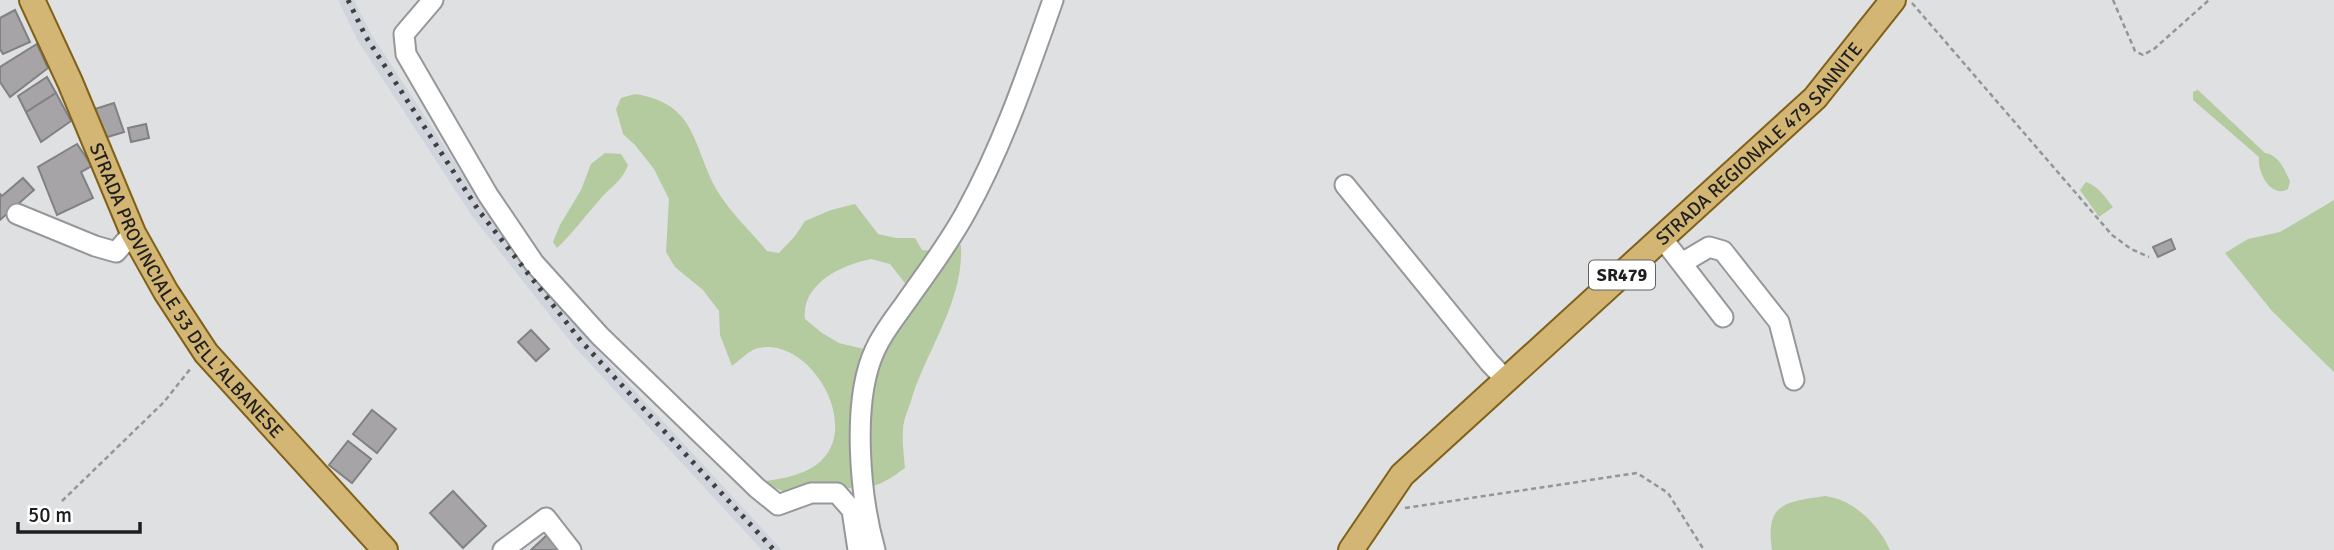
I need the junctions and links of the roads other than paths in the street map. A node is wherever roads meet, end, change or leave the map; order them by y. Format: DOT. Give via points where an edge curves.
graph roads {
  1 [pos="32,0"];
  2 [pos="433,0"];
  3 [pos="1053,0"];
  4 [pos="1893,0"];
  5 [pos="1345,185"];
  6 [pos="17,214"];
  7 [pos="133,233"];
  8 [pos="1662,238"];
  9 [pos="1682,263"];
  10 [pos="1723,317"];
  11 [pos="1506,380"];
  12 [pos="1794,380"];
  13 [pos="385,550"];
  14 [pos="503,550"];
  15 [pos="571,550"];
  16 [pos="858,550"];
  17 [pos="875,550"];
  18 [pos="1352,550"];
  1 -- 7 [label="main road, STRADA PROVINCIALE 53 DELL'ALBANESE"];
  2 -- 16 [label="street" via="404,34 406,54 488,195 534,263 600,337 778,505 811,493 837,493 852,510"];
  3 -- 17 [label="street" via="977,192 884,334 869,365 860,460"];
  4 -- 8 [label="main road, STRADA REGIONALE 479 SANNITE / SR479" via="1815,98"];
  5 -- 11 [label="street"];
  6 -- 7 [label="street" via="116,252"];
  7 -- 13 [label="main road, STRADA PROVINCIALE 53 DELL'ALBANESE" via="206,353"];
  8 -- 9 [label="street"];
  8 -- 11 [label="main road, STRADA REGIONALE 479 SANNITE / SR479"];
  9 -- 10 [label="street"];
  9 -- 12 [label="street" via="1709,247 1723,251 1779,322"];
  11 -- 18 [label="main road, STRADA REGIONALE 479 SANNITE / SR479" via="1402,475"];
  14 -- 15 [label="street" via="546,518"];
}
